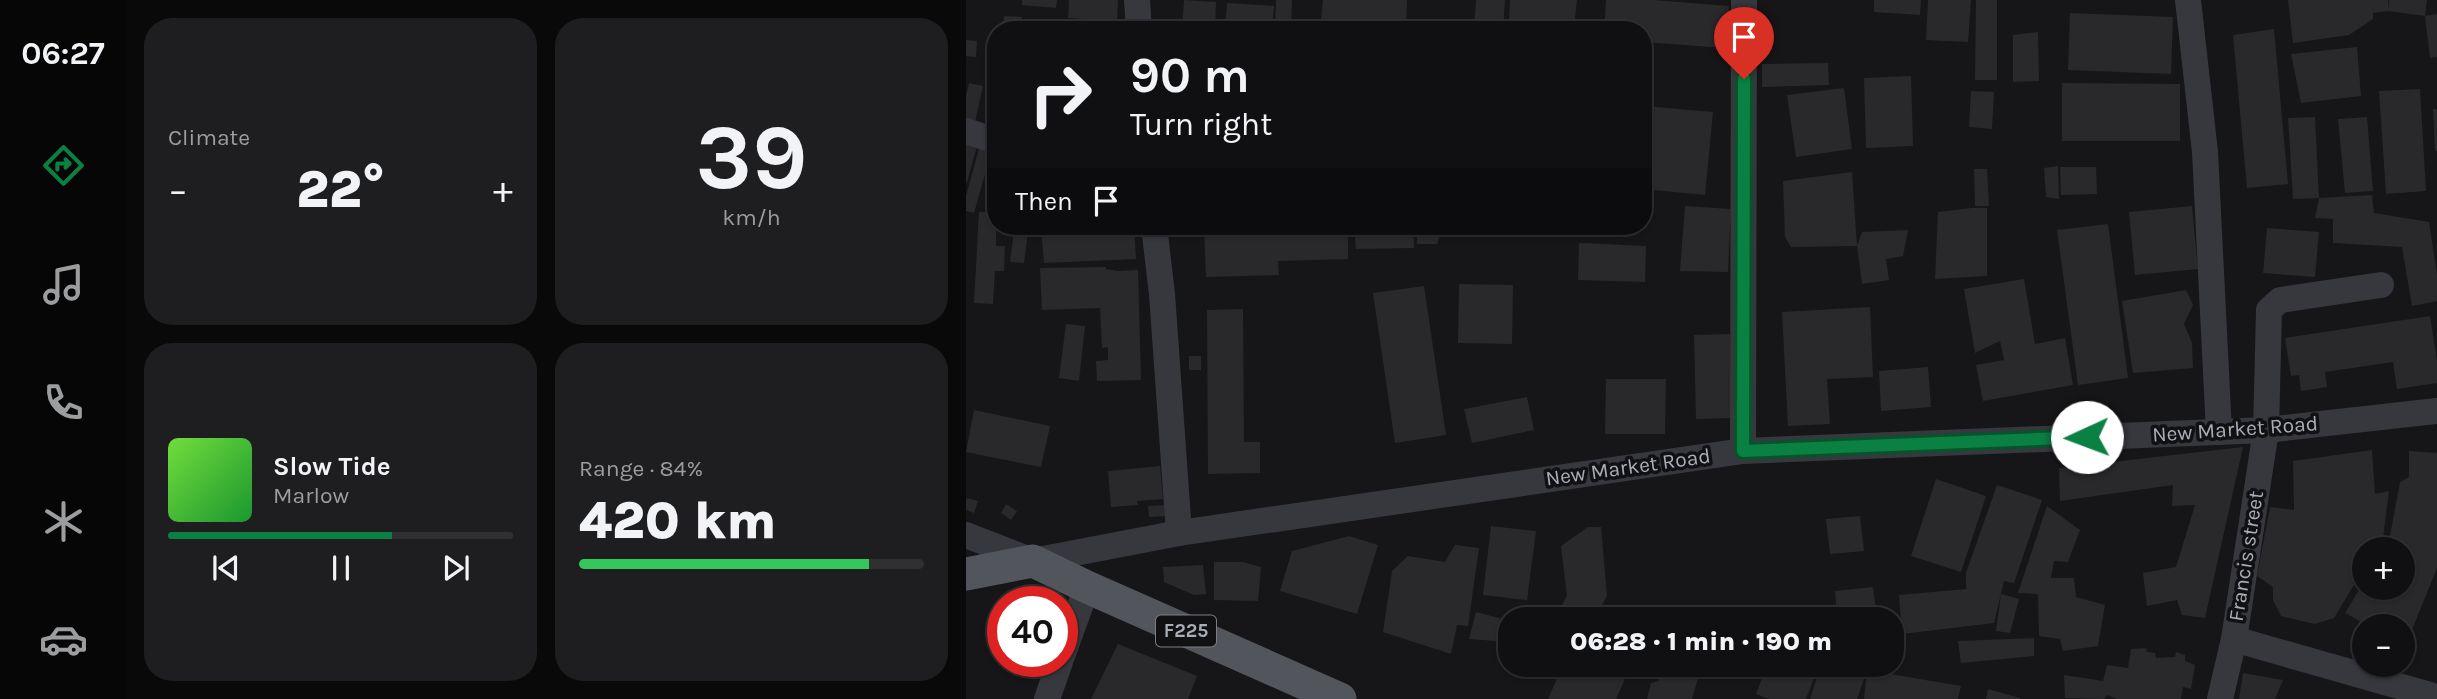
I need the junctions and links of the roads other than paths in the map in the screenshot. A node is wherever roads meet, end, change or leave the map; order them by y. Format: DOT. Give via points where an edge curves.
graph roads {
  1 [pos="1137,0"];
  2 [pos="1744,0"];
  3 [pos="2188,0"];
  4 [pos="1138,21"];
  5 [pos="966,131"];
  6 [pos="987,138"];
  7 [pos="1155,235"];
  8 [pos="2381,285"];
  9 [pos="2437,411"];
  10 [pos="2266,430"];
  11 [pos="2219,432"];
  12 [pos="1743,451"];
  13 [pos="1179,533"];
  14 [pos="966,535"];
  15 [pos="1033,561"];
  16 [pos="966,574"];
  17 [pos="1087,587"];
  18 [pos="1078,612"];
  19 [pos="2234,639"];
  20 [pos="1054,677"];
  21 [pos="2437,697"];
  22 [pos="1046,699"];
  23 [pos="1340,699"];
  24 [pos="2220,699"];
  1 -- 4 [label="street"];
  2 -- 12 [label="street"];
  3 -- 11 [label="street" via="2205,152"];
  5 -- 6 [label="street"];
  7 -- 13 [label="street"];
  8 -- 10 [label="street, Francis street" via="2280,300 2269,310"];
  9 -- 10 [label="street, New Market Road"];
  10 -- 11 [label="street, New Market Road"];
  10 -- 19 [label="street, Francis street"];
  11 -- 12 [label="street, New Market Road"];
  12 -- 13 [label="street, New Market Road"];
  13 -- 15 [label="street, New Market Road"];
  14 -- 15 [label="street"];
  15 -- 16 [label="main road"];
  15 -- 17 [label="main road, F225"];
  17 -- 18 [label="street"];
  17 -- 23 [label="main road, F225"];
  19 -- 21 [label="street, Francis street"];
  19 -- 24 [label="street"];
  20 -- 22 [label="street"];
}
